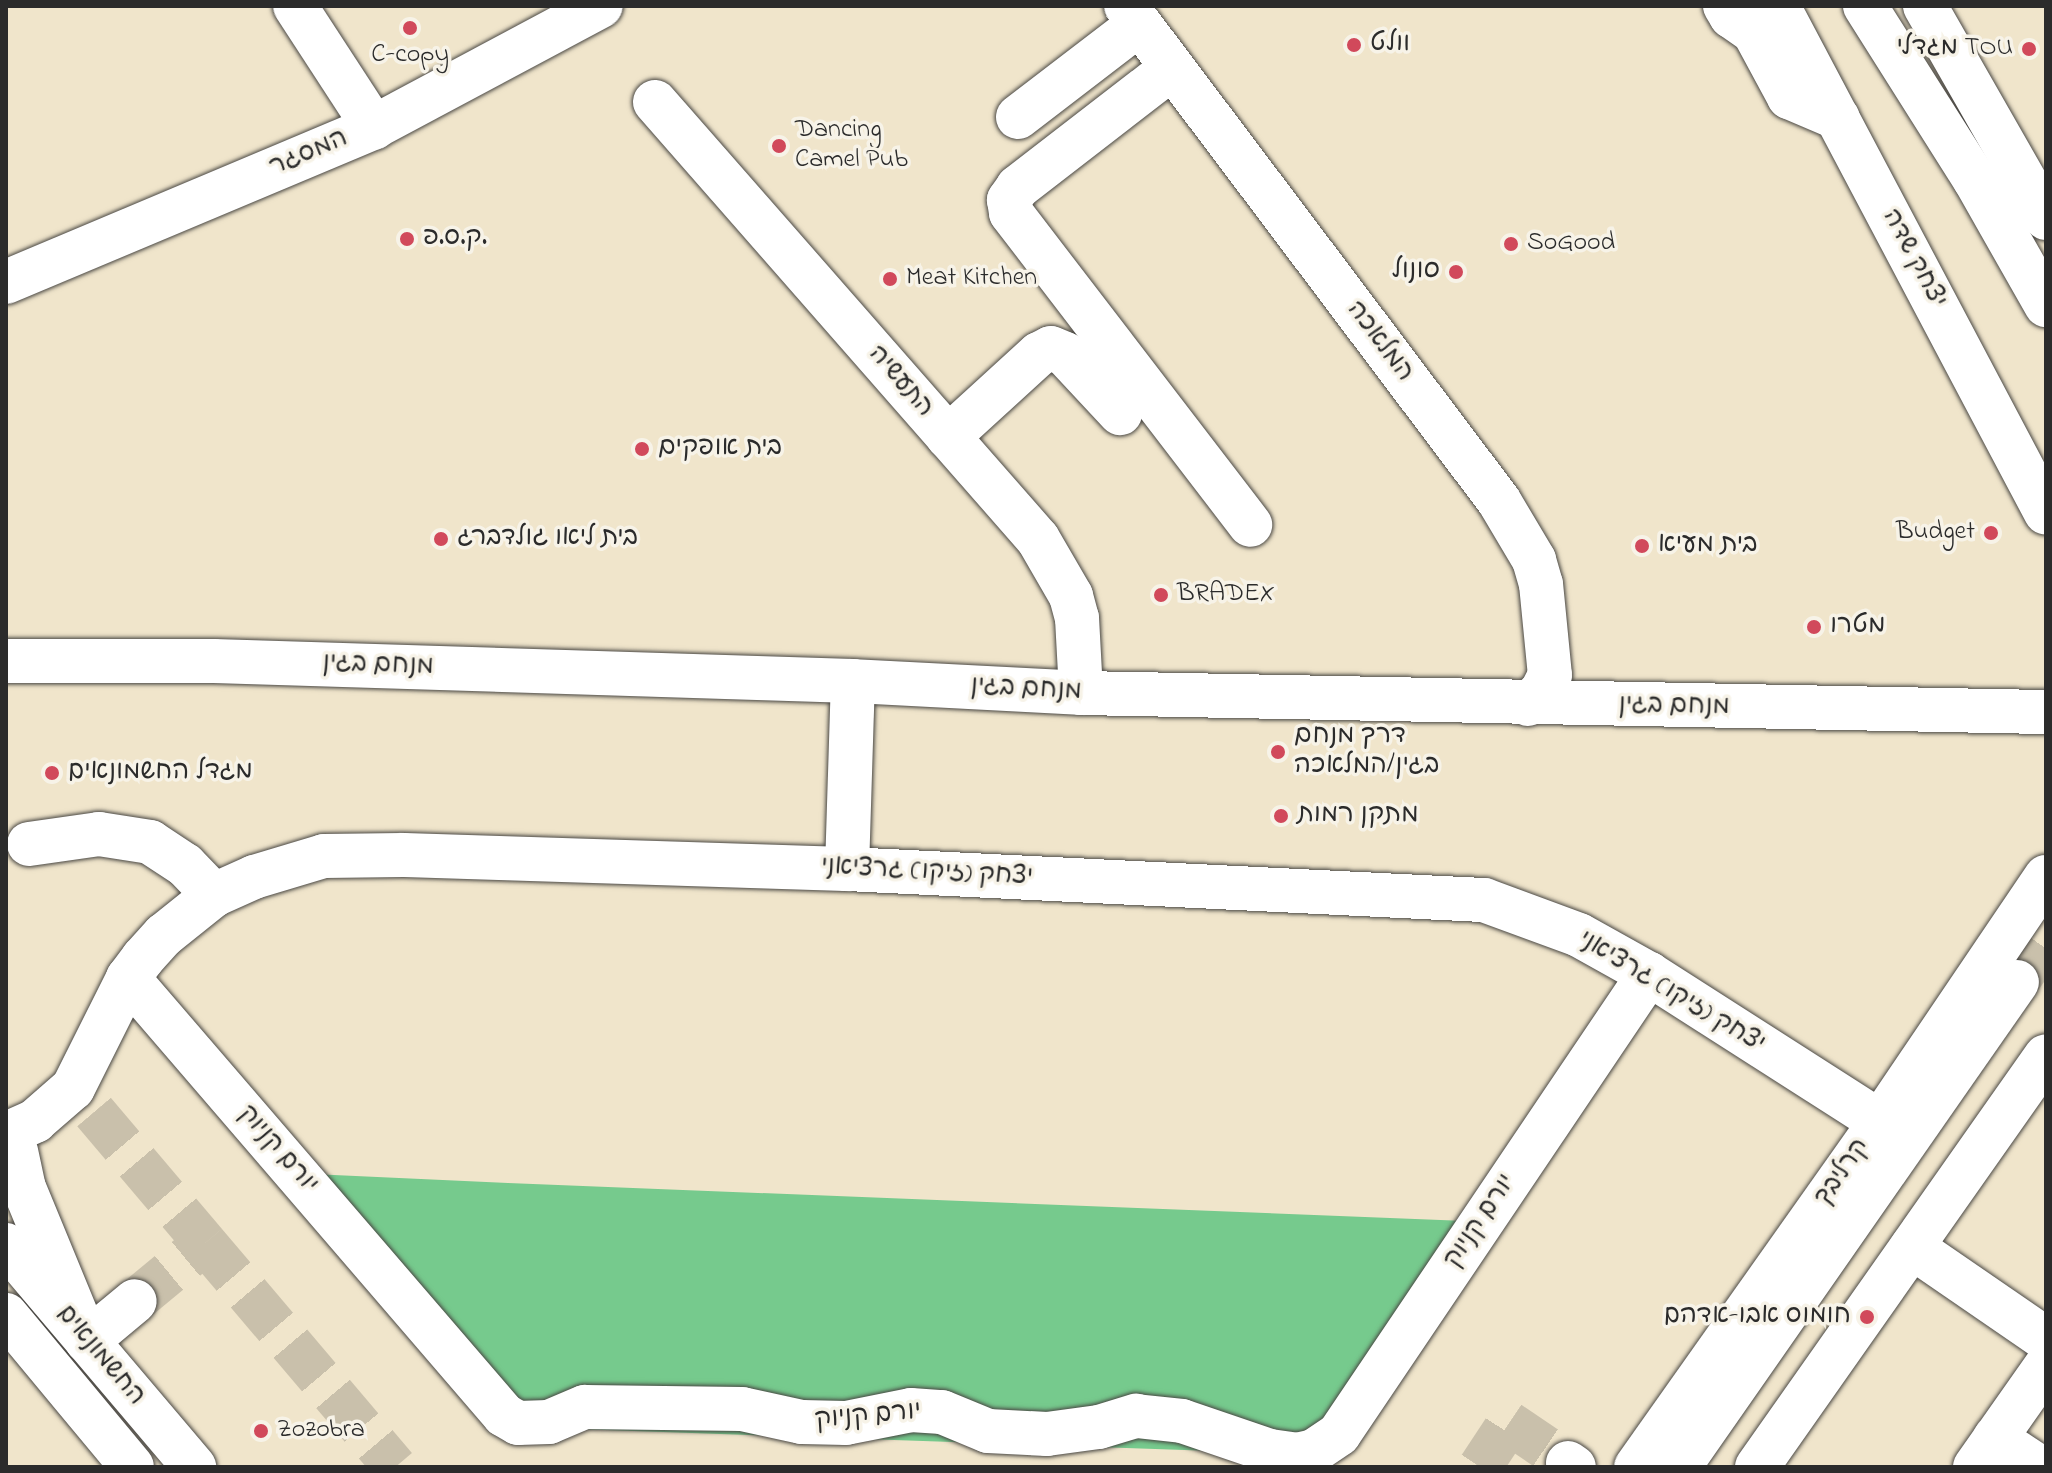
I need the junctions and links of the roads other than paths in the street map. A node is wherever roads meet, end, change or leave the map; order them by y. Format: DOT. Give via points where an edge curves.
graph roads {
  1 [pos="295,6"];
  2 [pos="601,6"];
  3 [pos="1725,6"];
  4 [pos="1778,6"];
  5 [pos="1836,6"];
  6 [pos="1865,6"];
  7 [pos="1925,6"];
  8 [pos="1148,36"];
  9 [pos="655,102"];
  10 [pos="1838,118"];
  11 [pos="374,127"];
  12 [pos="1026,127"];
  13 [pos="1953,145"];
  14 [pos="2046,218"];
  15 [pos="6,282"];
  16 [pos="2046,305"];
  17 [pos="1120,413"];
  18 [pos="948,437"];
  19 [pos="2046,513"];
  20 [pos="1250,525"];
  21 [pos="6,661"];
  22 [pos="853,681"];
  23 [pos="1081,693"];
  24 [pos="1528,704"];
  25 [pos="2046,712"];
  26 [pos="29,844"];
  27 [pos="847,869"];
  28 [pos="2046,877"];
  29 [pos="214,895"];
  30 [pos="1649,974"];
  31 [pos="128,978"];
  32 [pos="2017,982"];
  33 [pos="2046,1056"];
  34 [pos="1880,1122"];
  35 [pos="16,1143"];
  36 [pos="6,1245"];
  37 [pos="1912,1247"];
  38 [pos="135,1301"];
  39 [pos="6,1315"];
  40 [pos="2046,1339"];
  41 [pos="87,1341"];
  42 [pos="2046,1366"];
  43 [pos="1985,1452"];
  44 [pos="132,1467"];
  45 [pos="194,1467"];
  46 [pos="1636,1467"];
  47 [pos="1679,1467"];
  48 [pos="1757,1467"];
  49 [pos="2039,1467"];
  1 -- 11 [label="street"];
  2 -- 11 [label="street, המסגר"];
  3 -- 10 [label="street" via="1754,32 1789,97"];
  4 -- 10 [label="street, יצחק שדה"];
  5 -- 13 [label="street"];
  6 -- 13 [label="street"];
  7 -- 14 [label="street"];
  8 -- 12 [label="street"];
  8 -- 20 [label="street" via="1018,187 1009,200 1011,213"];
  8 -- 24 [label="street, המלאכה" via="1499,501 1534,560 1550,675"];
  9 -- 18 [label="street, התעשיה"];
  10 -- 19 [label="street, יצחק שדה"];
  11 -- 15 [label="street, המסגר"];
  13 -- 16 [label="street"];
  17 -- 18 [label="street" via="1065,354 1051,348"];
  18 -- 23 [label="street, התעשיה" via="1057,568 1077,618"];
  21 -- 22 [label="street, מנחם בגין" via="214,661"];
  22 -- 23 [label="street, מנחם בגין"];
  22 -- 27 [label="street"];
  23 -- 24 [label="street, מנחם בגין"];
  24 -- 25 [label="street, מנחם בגין"];
  26 -- 29 [label="street" via="99,834 150,842 185,865"];
  27 -- 29 [label="street, יצחק (זיקו) גרציאני" via="324,856"];
  27 -- 30 [label="street, יצחק (זיקו) גרציאני" via="1484,900 1579,935"];
  28 -- 34 [label="street, קרליבך"];
  29 -- 31 [label="street, יצחק (זיקו) גרציאני" via="164,935"];
  30 -- 31 [label="street, יורם קניוק" via="1339,1434 1314,1451 1297,1455 1182,1421 1136,1416 1047,1434 988,1431 942,1412 911,1410 817,1423 742,1409 585,1407 549,1422 518,1423 504,1415"];
  30 -- 34 [label="street, יצחק (זיקו) גרציאני"];
  31 -- 35 [label="street, יצחק (זיקו) גרציאני" via="83,1100"];
  32 -- 47 [label="street, קרליבך"];
  33 -- 37 [label="street"];
  34 -- 46 [label="street, קרליבך"];
  35 -- 41 [label="street" via="24,1188"];
  36 -- 41 [label="street, החשמונאים"];
  37 -- 40 [label="street"];
  37 -- 48 [label="street"];
  38 -- 41 [label="street"];
  39 -- 44 [label="street, החשמונאים"];
  41 -- 45 [label="street, החשמונאים"];
  42 -- 43 [label="street"];
  43 -- 49 [label="street"];
}
